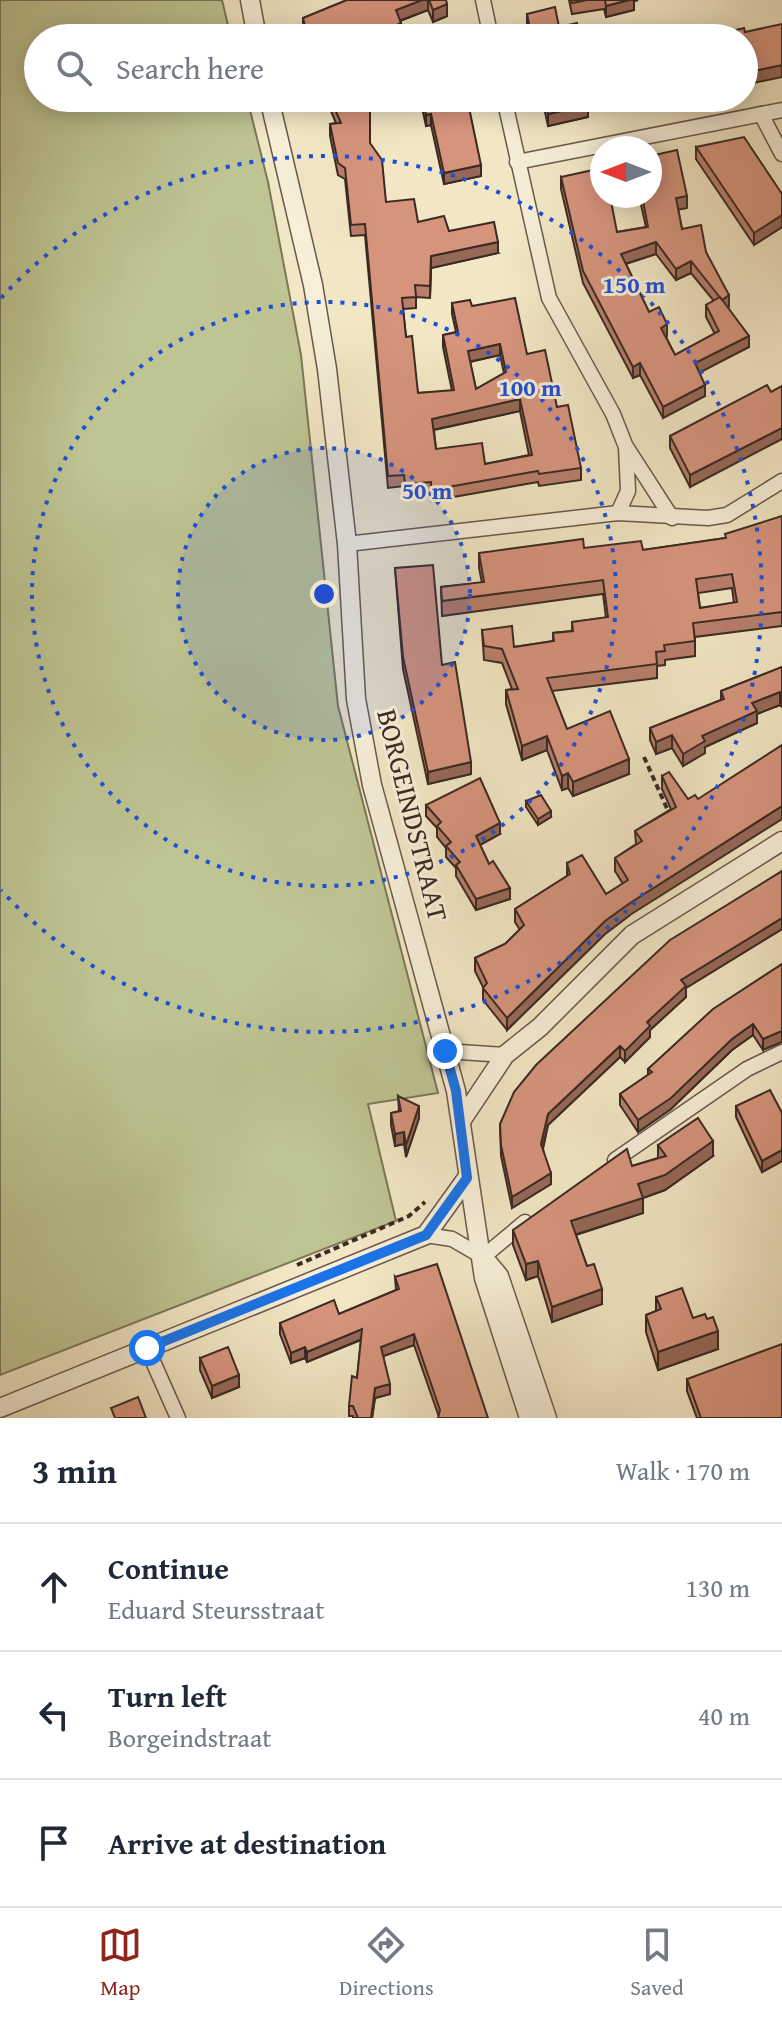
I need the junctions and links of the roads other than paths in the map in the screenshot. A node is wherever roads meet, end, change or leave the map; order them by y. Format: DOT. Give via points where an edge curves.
graph roads {
  1 [pos="250,0"];
  2 [pos="483,0"];
  3 [pos="254,24"];
  4 [pos="488,24"];
  5 [pos="782,110"];
  6 [pos="272,112"];
  7 [pos="507,112"];
  8 [pos="761,114"];
  9 [pos="782,154"];
  10 [pos="517,162"];
  11 [pos="626,447"];
  12 [pos="782,481"];
  13 [pos="618,513"];
  14 [pos="672,518"];
  15 [pos="347,544"];
  16 [pos="782,841"];
  17 [pos="445,1051"];
  18 [pos="782,1052"];
  19 [pos="505,1055"];
  20 [pos="461,1121"];
  21 [pos="605,1167"];
  22 [pos="467,1178"];
  23 [pos="532,1217"];
  24 [pos="426,1235"];
  25 [pos="483,1257"];
  26 [pos="147,1348"];
  27 [pos="0,1408"];
  28 [pos="178,1418"];
  29 [pos="529,1418"];
  30 [pos="547,1418"];
  1 -- 3 [label="street"];
  2 -- 4 [label="street"];
  5 -- 8 [label="street"];
  6 -- 15 [label="street, BORGEINDSTRAAT" via="313,285"];
  7 -- 10 [label="street"];
  8 -- 9 [label="street"];
  8 -- 10 [label="street"];
  10 -- 11 [label="street" via="549,298"];
  11 -- 13 [label="street" via="628,491"];
  11 -- 14 [label="street"];
  12 -- 14 [label="street" via="727,515"];
  13 -- 14 [label="street"];
  13 -- 15 [label="street"];
  15 -- 17 [label="street, BORGEINDSTRAAT" via="356,699 372,785"];
  16 -- 19 [label="street" via="632,935"];
  17 -- 19 [label="street"];
  17 -- 20 [label="street, BORGEINDSTRAAT"];
  18 -- 21 [label="street" via="747,1069"];
  19 -- 20 [label="street"];
  20 -- 22 [label="street, BORGEINDSTRAAT"];
  22 -- 24 [label="street"];
  22 -- 25 [label="street, BORGEINDSTRAAT"];
  23 -- 25 [label="street"];
  24 -- 25 [label="street" via="452,1239"];
  24 -- 26 [label="street"];
  25 -- 29 [label="street, BORGEINDSTRAAT" via="484,1278"];
  25 -- 30 [label="street" via="499,1276"];
  26 -- 27 [label="street"];
  26 -- 28 [label="street"];
}
